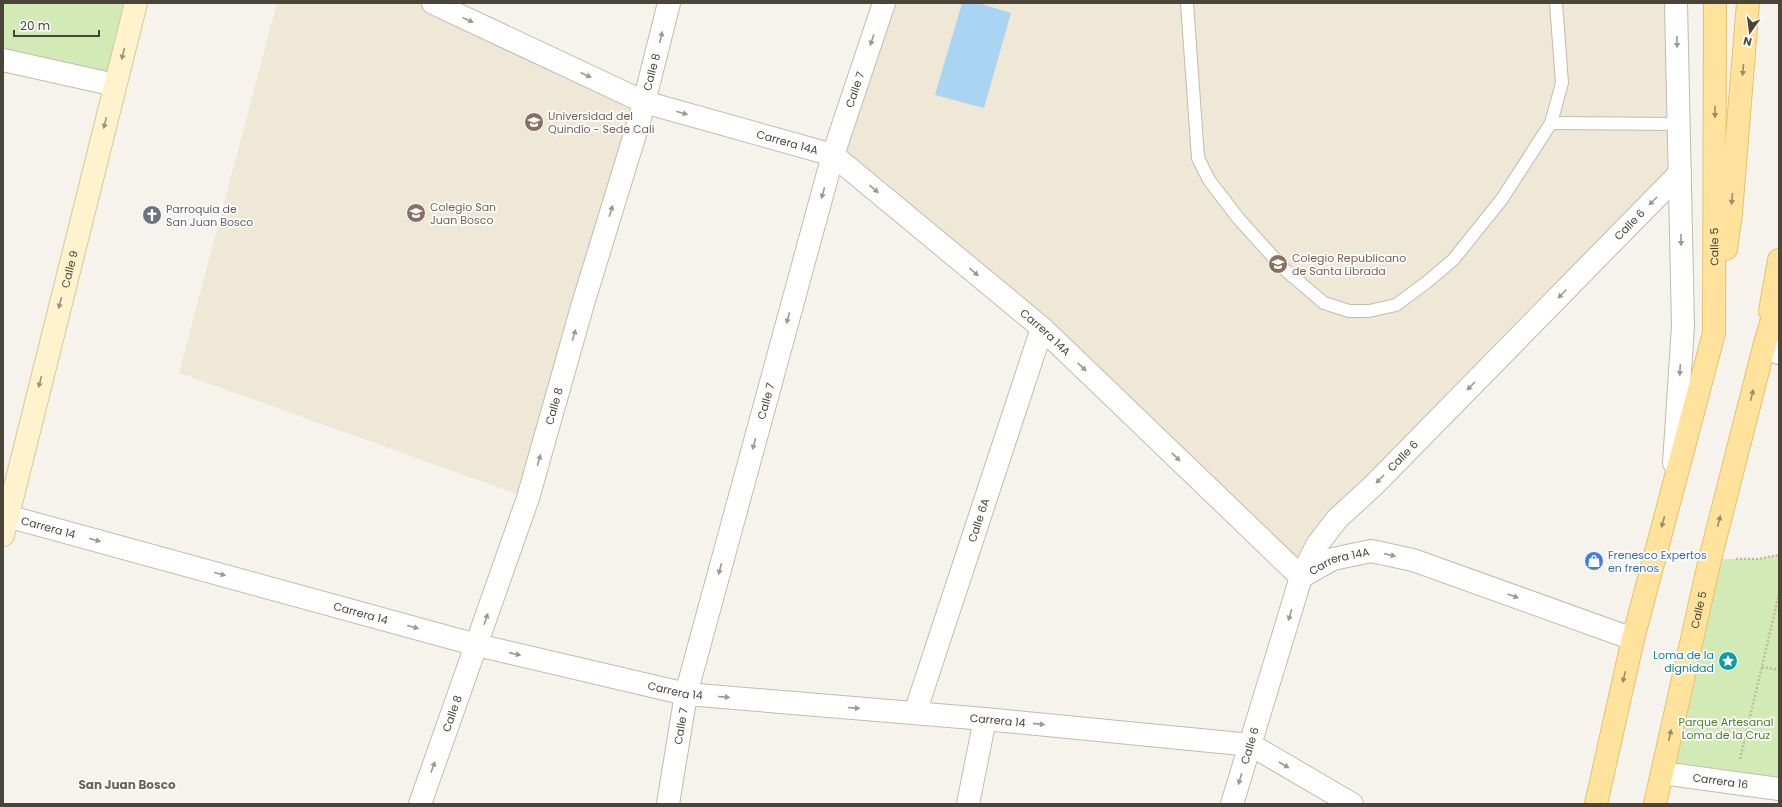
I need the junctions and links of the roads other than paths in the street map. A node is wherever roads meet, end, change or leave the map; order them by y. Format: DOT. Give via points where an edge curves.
graph roads {
  1 [pos="136,3"];
  2 [pos="433,3"];
  3 [pos="669,3"];
  4 [pos="884,3"];
  5 [pos="1187,3"];
  6 [pos="1556,3"];
  7 [pos="1676,3"];
  8 [pos="1715,3"];
  9 [pos="1748,3"];
  10 [pos="3,60"];
  11 [pos="115,85"];
  12 [pos="644,102"];
  13 [pos="1552,123"];
  14 [pos="1680,124"];
  15 [pos="833,155"];
  16 [pos="1680,173"];
  17 [pos="1779,260"];
  18 [pos="1779,296"];
  19 [pos="1042,328"];
  20 [pos="1779,329"];
  21 [pos="1714,333"];
  22 [pos="1771,350"];
  23 [pos="1673,485"];
  24 [pos="4,522"];
  25 [pos="1301,577"];
  26 [pos="1633,639"];
  27 [pos="477,645"];
  28 [pos="686,694"];
  29 [pos="915,713"];
  30 [pos="985,719"];
  31 [pos="1251,745"];
  32 [pos="1662,773"];
  33 [pos="1779,789"];
  34 [pos="420,804"];
  35 [pos="668,804"];
  36 [pos="968,804"];
  37 [pos="1232,804"];
  38 [pos="1352,804"];
  39 [pos="1596,804"];
  40 [pos="1655,804"];
  1 -- 11 [label="main road, Calle 9, one-way"];
  2 -- 12 [label="street, Carrera 14A, one-way"];
  12 -- 3 [label="street, Calle 8, one-way"];
  4 -- 15 [label="street, Calle 7, one-way"];
  5 -- 13 [label="lane" via="1198,158 1209,180 1238,218 1284,269 1324,303 1330,305 1349,311 1368,311 1396,305 1427,282 1453,260 1502,199"];
  6 -- 13 [label="lane" via="1562,83"];
  7 -- 14 [label="street, Calle 5, one-way"];
  8 -- 21 [label="main road, Calle 5, one-way"];
  9 -- 21 [label="main road, one-way" via="1731,213"];
  10 -- 11 [label="street"];
  11 -- 24 [label="main road, Calle 9, one-way"];
  12 -- 15 [label="street, Carrera 14A, one-way"];
  27 -- 12 [label="street, Calle 8, one-way" via="528,498"];
  13 -- 14 [label="lane"];
  14 -- 16 [label="street, Calle 5"];
  15 -- 19 [label="street, Carrera 14A, one-way"];
  15 -- 28 [label="street, Calle 7, one-way"];
  16 -- 23 [label="street, Calle 5, one-way" via="1683,326"];
  16 -- 25 [label="street, Calle 6, one-way" via="1380,479 1337,519 1317,545"];
  17 -- 22 [label="main road"];
  18 -- 22 [label="main road, Calle 5"];
  19 -- 25 [label="street, Carrera 14A, one-way"];
  19 -- 29 [label="street, Calle 6A"];
  20 -- 22 [label="street, Calle 5"];
  21 -- 23 [label="main road, Calle 5"];
  32 -- 22 [label="main road, Calle 5, one-way" via="1710,559"];
  23 -- 26 [label="main road, Calle 5, one-way"];
  24 -- 27 [label="street, Carrera 14, one-way"];
  25 -- 26 [label="street, Carrera 14A, one-way" via="1333,559 1371,550 1413,560"];
  25 -- 31 [label="street, Calle 6, one-way"];
  26 -- 39 [label="main road, Calle 5, one-way"];
  27 -- 28 [label="street, Carrera 14, one-way"];
  34 -- 27 [label="street, Calle 8, one-way"];
  28 -- 29 [label="street, Carrera 14, one-way"];
  28 -- 35 [label="street, Calle 7"];
  29 -- 30 [label="street, Carrera 14"];
  30 -- 31 [label="street, Carrera 14, one-way"];
  30 -- 36 [label="street"];
  31 -- 37 [label="street, Calle 6, one-way"];
  31 -- 38 [label="street, Carrera 14, one-way"];
  32 -- 33 [label="street, Carrera 16"];
  32 -- 40 [label="main road, Calle 5"];
}
